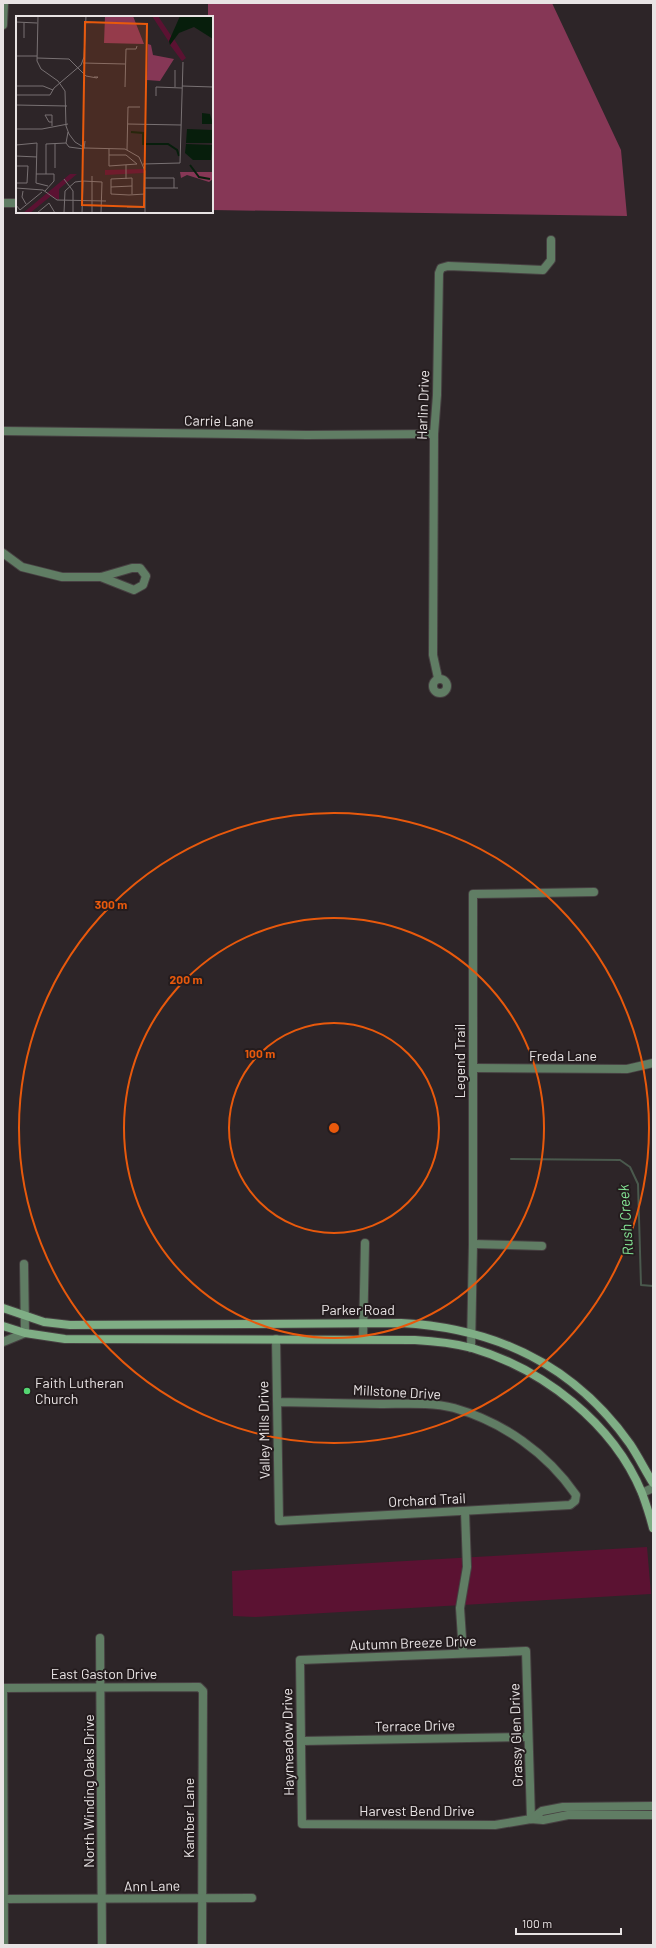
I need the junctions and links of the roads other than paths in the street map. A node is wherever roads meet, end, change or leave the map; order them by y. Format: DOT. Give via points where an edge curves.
graph roads {
  1 [pos="4,3"];
  2 [pos="3,25"];
  3 [pos="3,203"];
  4 [pos="16,203"];
  5 [pos="551,240"];
  6 [pos="3,431"];
  7 [pos="434,434"];
  8 [pos="3,552"];
  9 [pos="101,577"];
  10 [pos="438,678"];
  11 [pos="594,892"];
  12 [pos="653,1063"];
  13 [pos="473,1068"];
  14 [pos="365,1243"];
  15 [pos="473,1244"];
  16 [pos="542,1246"];
  17 [pos="24,1264"];
  18 [pos="3,1308"];
  19 [pos="24,1316"];
  20 [pos="363,1323"];
  21 [pos="3,1326"];
  22 [pos="25,1333"];
  23 [pos="471,1333"];
  24 [pos="276,1339"];
  25 [pos="362,1340"];
  26 [pos="3,1342"];
  27 [pos="471,1348"];
  28 [pos="277,1402"];
  29 [pos="653,1483"];
  30 [pos="653,1488"];
  31 [pos="642,1493"];
  32 [pos="575,1501"];
  33 [pos="465,1511"];
  34 [pos="279,1521"];
  35 [pos="653,1528"];
  36 [pos="100,1638"];
  37 [pos="526,1651"];
  38 [pos="463,1653"];
  39 [pos="300,1660"];
  40 [pos="101,1687"];
  41 [pos="3,1688"];
  42 [pos="203,1691"];
  43 [pos="528,1737"];
  44 [pos="302,1742"];
  45 [pos="653,1806"];
  46 [pos="653,1815"];
  47 [pos="531,1819"];
  48 [pos="302,1824"];
  49 [pos="202,1898"];
  50 [pos="252,1898"];
  51 [pos="4,1899"];
  52 [pos="102,1900"];
  53 [pos="4,1945"];
  54 [pos="102,1945"];
  55 [pos="202,1945"];
  1 -- 2 [label="street"];
  3 -- 4 [label="street"];
  5 -- 7 [label="street, Harlin Drive" via="551,260 549,266 543,270 448,266 441,268 438,282"];
  6 -- 7 [label="street, Carrie Lane"];
  7 -- 10 [label="street, Harlin Drive" via="433,655"];
  8 -- 9 [label="street" via="22,567 62,577"];
  9 -- 9 [label="street" via="134,590 144,585 146,576 140,568 132,568"];
  11 -- 13 [label="street, Legend Trail" via="473,894"];
  12 -- 13 [label="street, Freda Lane" via="628,1069"];
  13 -- 15 [label="street, Legend Trail"];
  14 -- 20 [label="street"];
  15 -- 16 [label="street"];
  15 -- 23 [label="street, Legend Trail"];
  17 -- 19 [label="street"];
  18 -- 19 [label="main road, Parker Road"];
  19 -- 20 [label="main road, Parker Road" via="44,1322 70,1325"];
  19 -- 22 [label="street"];
  20 -- 23 [label="main road, Parker Road" via="420,1324"];
  20 -- 25 [label="street"];
  21 -- 22 [label="main road, Parker Road"];
  22 -- 24 [label="main road, Parker Road" via="82,1340"];
  22 -- 26 [label="street"];
  23 -- 27 [label="street, Legend Trail"];
  23 -- 29 [label="main road, Parker Road" via="512,1346 542,1362 581,1390 605,1412"];
  24 -- 25 [label="main road, Parker Road"];
  24 -- 28 [label="street, Valley Mills Drive"];
  25 -- 27 [label="main road, Parker Road" via="441,1342"];
  27 -- 31 [label="main road, Parker Road" via="517,1366 545,1383 594,1422 620,1454"];
  28 -- 32 [label="street, Millstone Drive" via="414,1404 453,1408 516,1436 542,1456 563,1477 576,1495"];
  28 -- 34 [label="street, Valley Mills Drive"];
  30 -- 31 [label="street"];
  31 -- 35 [label="main road, Parker Road"];
  32 -- 33 [label="street, Orchard Trail" via="570,1505"];
  33 -- 34 [label="street, Orchard Trail"];
  33 -- 38 [label="street" via="467,1567 460,1608"];
  36 -- 40 [label="street, North Winding Oaks Drive"];
  37 -- 38 [label="street, Autumn Breeze Drive"];
  37 -- 43 [label="street, Grassy Glen Drive"];
  38 -- 39 [label="street, Autumn Breeze Drive"];
  39 -- 44 [label="street, Haymeadow Drive"];
  40 -- 41 [label="street, East Gaston Drive"];
  40 -- 42 [label="street, East Gaston Drive" via="199,1687"];
  40 -- 52 [label="street, North Winding Oaks Drive"];
  41 -- 51 [label="street"];
  42 -- 49 [label="street, Kamber Lane"];
  43 -- 44 [label="street, Terrace Drive"];
  43 -- 47 [label="street, Grassy Glen Drive"];
  44 -- 48 [label="street, Haymeadow Drive"];
  45 -- 47 [label="street, Harvest Bend Drive" via="563,1807 542,1811"];
  46 -- 47 [label="street, Harvest Bend Drive" via="568,1815 543,1820"];
  47 -- 48 [label="street, Harvest Bend Drive" via="495,1825"];
  49 -- 50 [label="street, Ann Lane"];
  49 -- 52 [label="street, Ann Lane"];
  49 -- 55 [label="street, Kamber Lane"];
  51 -- 52 [label="street, Ann Lane"];
  51 -- 53 [label="street"];
  52 -- 54 [label="street, North Winding Oaks Drive"];
}
